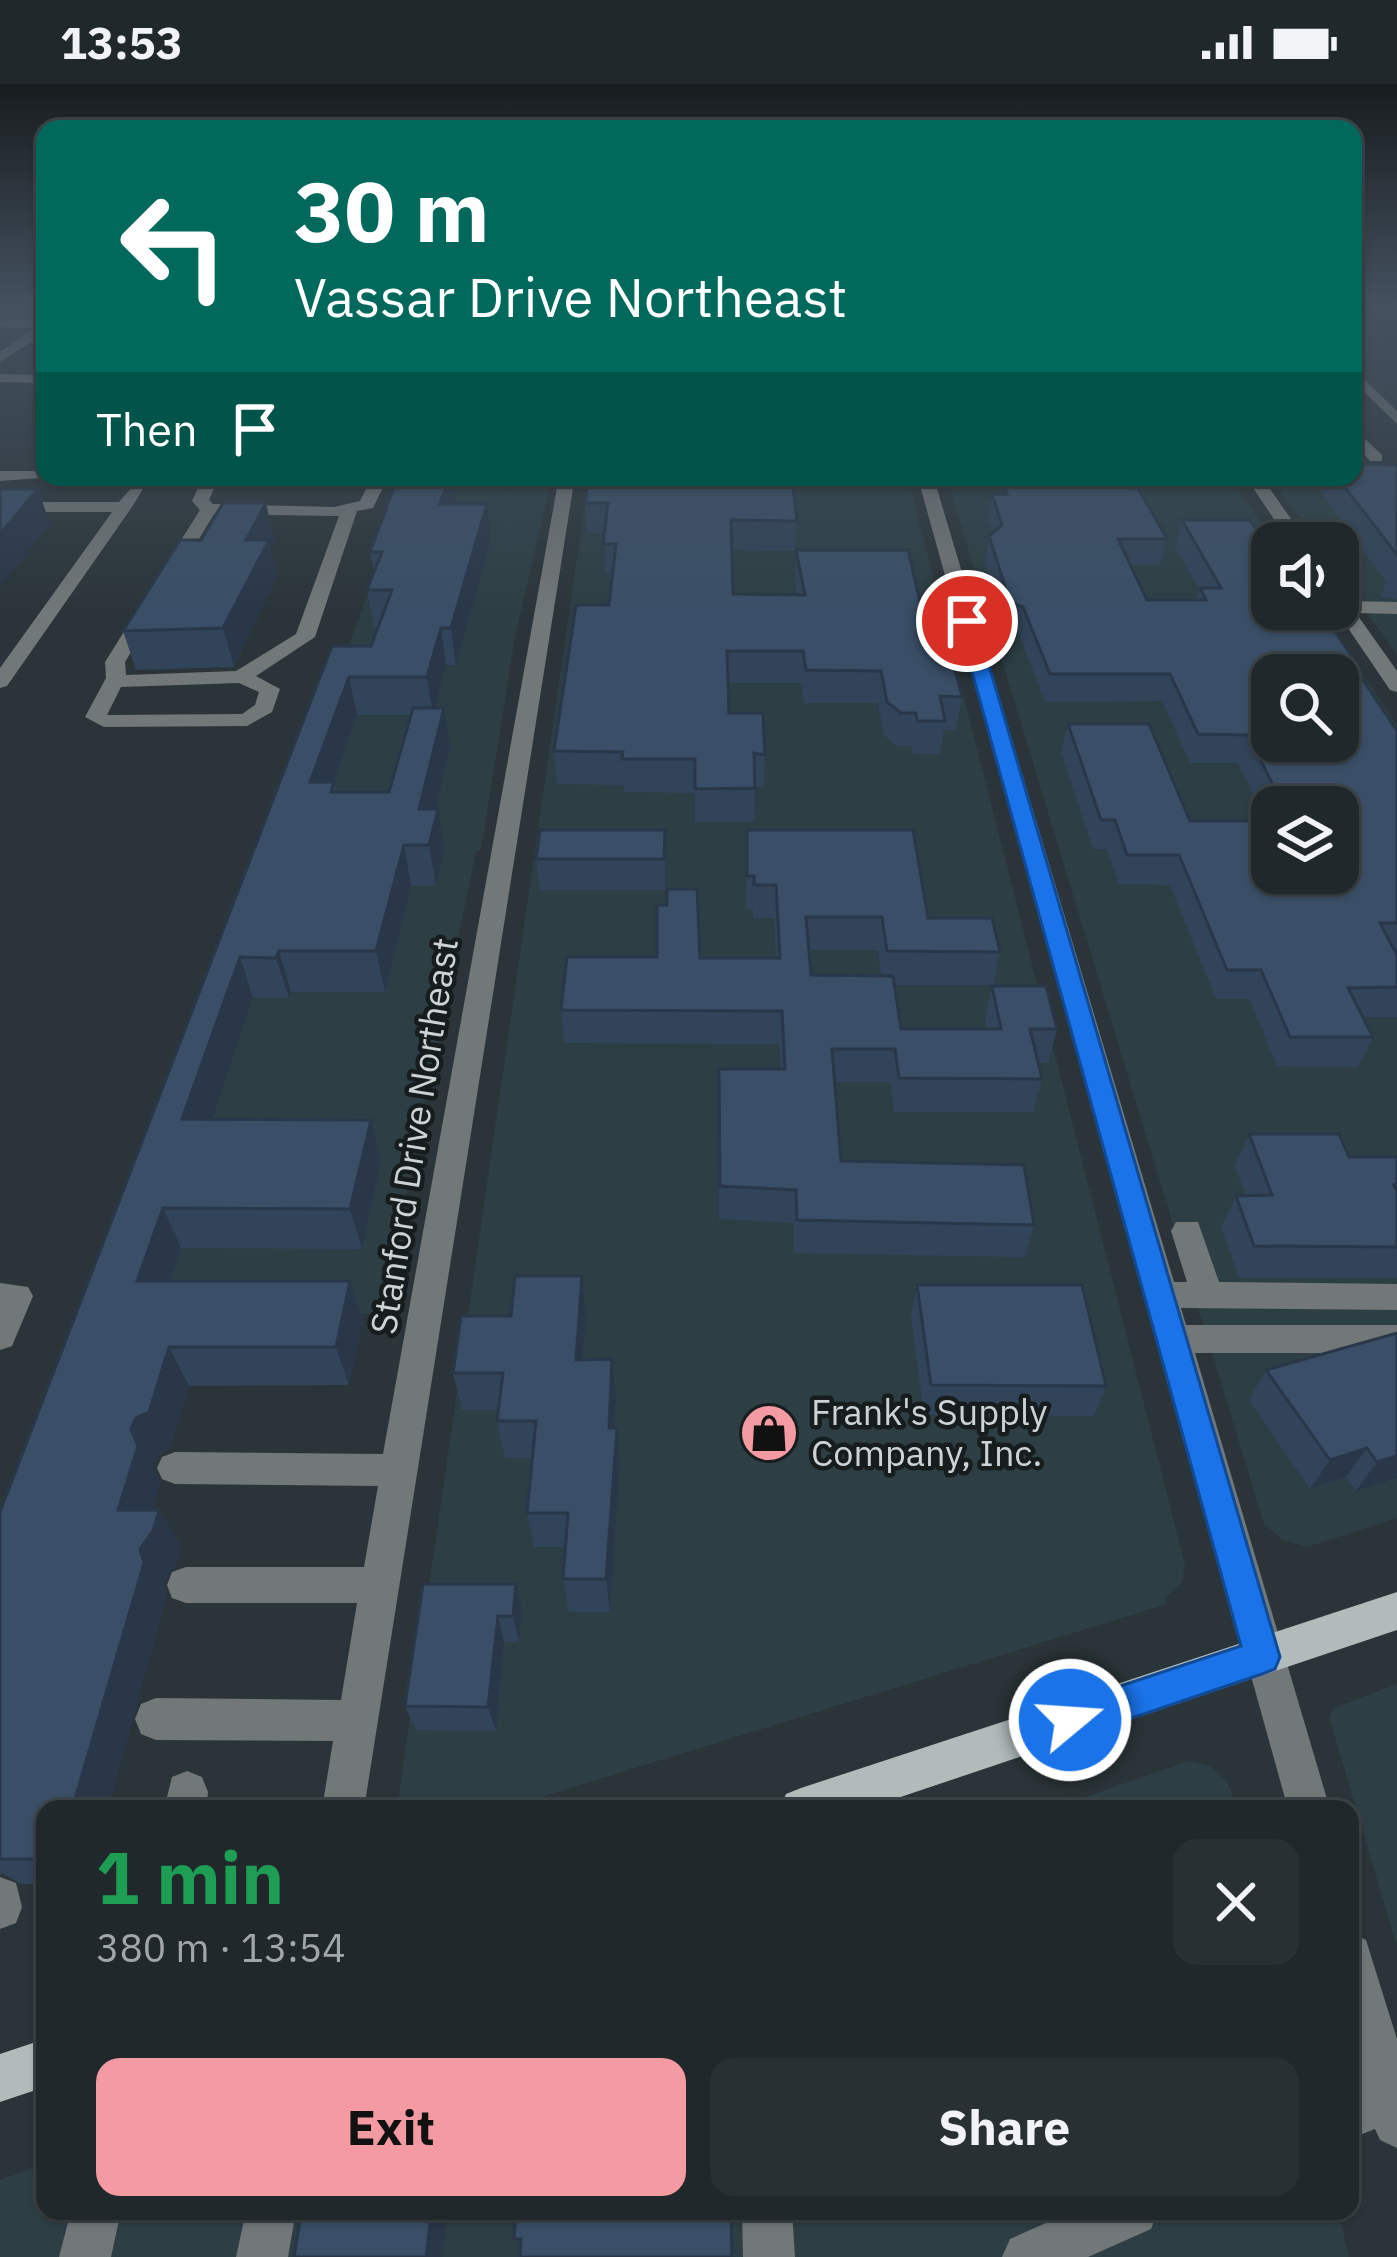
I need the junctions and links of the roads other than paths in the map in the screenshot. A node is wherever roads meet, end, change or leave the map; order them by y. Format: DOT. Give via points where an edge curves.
graph roads {
  1 [pos="1362,442"];
  2 [pos="1362,458"];
  3 [pos="0,476"];
  4 [pos="36,476"];
  5 [pos="1362,478"];
  6 [pos="1397,478"];
  7 [pos="147,486"];
  8 [pos="207,486"];
  9 [pos="376,486"];
  10 [pos="565,486"];
  11 [pos="929,486"];
  12 [pos="1260,486"];
  13 [pos="104,488"];
  14 [pos="135,488"];
  15 [pos="0,507"];
  16 [pos="124,507"];
  17 [pos="209,509"];
  18 [pos="349,511"];
  19 [pos="1284,522"];
  20 [pos="1397,608"];
  21 [pos="1359,610"];
  22 [pos="1359,617"];
  23 [pos="1379,626"];
  24 [pos="1358,630"];
  25 [pos="1372,650"];
  26 [pos="1397,650"];
  27 [pos="1393,675"];
  28 [pos="241,677"];
  29 [pos="116,678"];
  30 [pos="0,682"];
  31 [pos="1186,1231"];
  32 [pos="1162,1295"];
  33 [pos="1208,1295"];
  34 [pos="0,1296"];
  35 [pos="1397,1297"];
  36 [pos="0,1336"];
  37 [pos="1174,1339"];
  38 [pos="1397,1340"];
  39 [pos="175,1468"];
  40 [pos="399,1470"];
  41 [pos="185,1585"];
  42 [pos="380,1585"];
  43 [pos="1397,1610"];
  44 [pos="1262,1657"];
  45 [pos="156,1719"];
  46 [pos="359,1721"];
  47 [pos="345,1800"];
  48 [pos="828,1800"];
  49 [pos="1306,1800"];
  50 [pos="1359,2004"];
  51 [pos="36,2066"];
  52 [pos="0,2078"];
  53 [pos="1379,2112"];
  54 [pos="94,2220"];
  55 [pos="269,2220"];
  56 [pos="768,2220"];
  57 [pos="1112,2220"];
  58 [pos="85,2257"];
  59 [pos="262,2257"];
  60 [pos="770,2257"];
  61 [pos="1028,2257"];
  1 -- 2 [label="street" via="1376,458"];
  3 -- 4 [label="street"];
  5 -- 6 [label="street"];
  7 -- 14 [label="street"];
  8 -- 17 [label="street" via="200,501"];
  9 -- 18 [label="street" via="368,504"];
  10 -- 40 [label="street, Stanford Drive Northeast"];
  11 -- 32 [label="street"];
  12 -- 19 [label="street"];
  13 -- 14 [label="street"];
  14 -- 16 [label="street"];
  15 -- 16 [label="street"];
  16 -- 30 [label="street"];
  17 -- 18 [label="street"];
  17 -- 29 [label="street" via="115,662"];
  18 -- 28 [label="street" via="305,638"];
  20 -- 21 [label="street"];
  22 -- 23 [label="street"];
  24 -- 25 [label="street"];
  25 -- 26 [label="street"];
  25 -- 27 [label="street"];
  28 -- 29 [label="street" via="131,684"];
  28 -- 29 [label="street" via="270,689 265,708 247,720 104,721 95,717"];
  31 -- 33 [label="street"];
  32 -- 33 [label="street"];
  32 -- 37 [label="street"];
  33 -- 35 [label="street"];
  34 -- 36 [label="street" via="16,1296"];
  37 -- 38 [label="street"];
  37 -- 44 [label="street"];
  39 -- 40 [label="street"];
  40 -- 42 [label="street, Stanford Drive Northeast"];
  41 -- 42 [label="street"];
  42 -- 46 [label="street, Stanford Drive Northeast"];
  43 -- 44 [label="main road"];
  44 -- 48 [label="main road"];
  44 -- 49 [label="street"];
  45 -- 46 [label="street"];
  46 -- 47 [label="street, Stanford Drive Northeast"];
  50 -- 53 [label="street"];
  51 -- 52 [label="main road"];
  54 -- 58 [label="street"];
  55 -- 59 [label="street"];
  56 -- 60 [label="street"];
  57 -- 61 [label="street"];
}
